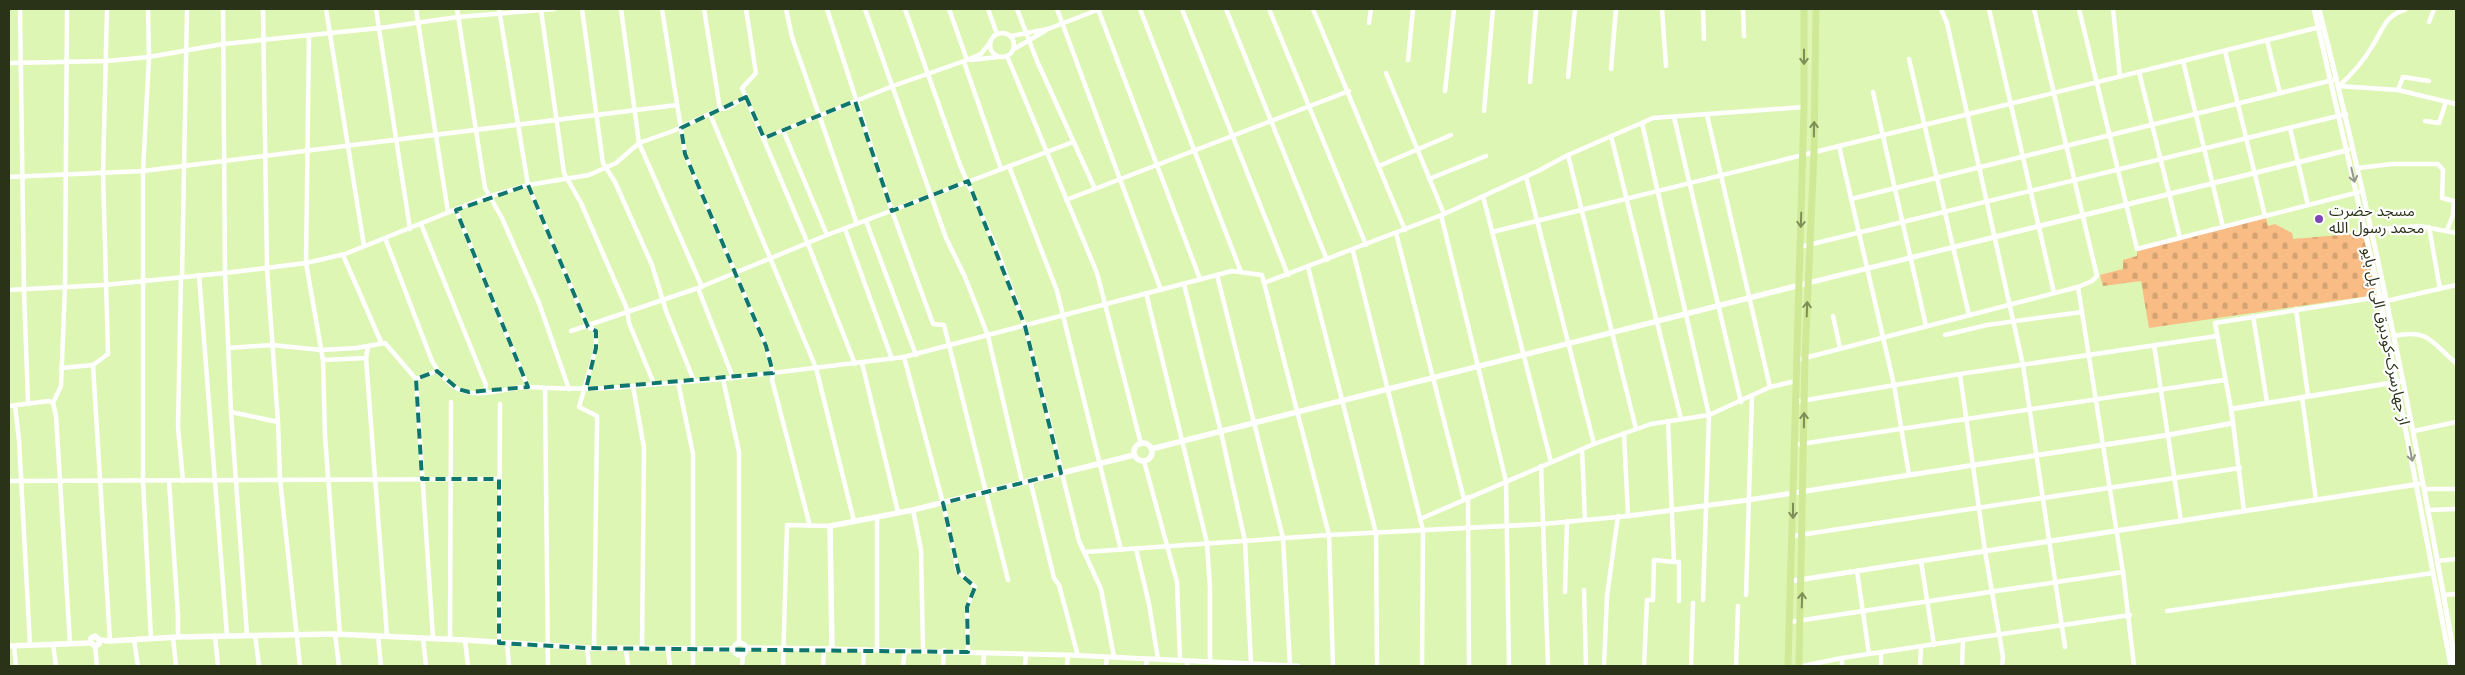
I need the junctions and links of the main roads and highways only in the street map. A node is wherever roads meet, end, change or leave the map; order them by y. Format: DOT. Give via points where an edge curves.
graph roads {
  1 [pos="1804,9"];
  2 [pos="1816,9"];
  3 [pos="1808,282"];
  4 [pos="1799,285"];
  5 [pos="1151,449"];
  6 [pos="1134,455"];
  7 [pos="11,646"];
  8 [pos="734,649"];
  9 [pos="745,651"];
  10 [pos="1788,666"];
  11 [pos="1801,666"];
  1 -- 4 [label="main road, one-way"];
  3 -- 2 [label="main road, one-way"];
  3 -- 4 [label="main road"];
  11 -- 3 [label="main road, one-way"];
  4 -- 5 [label="main road"];
  4 -- 10 [label="main road, one-way"];
  5 -- 6 [label="main road" via="1141,444 1135,448"];
  5 -- 6 [label="main road" via="1150,456 1144,461"];
  6 -- 9 [label="main road" via="943,503 830,526 832,649"];
  7 -- 8 [label="main road" via="98,645 100,640 175,637 338,634 591,648"];
  8 -- 9 [label="main road" via="739,654"];
  8 -- 9 [label="main road" via="743,643"];
}
